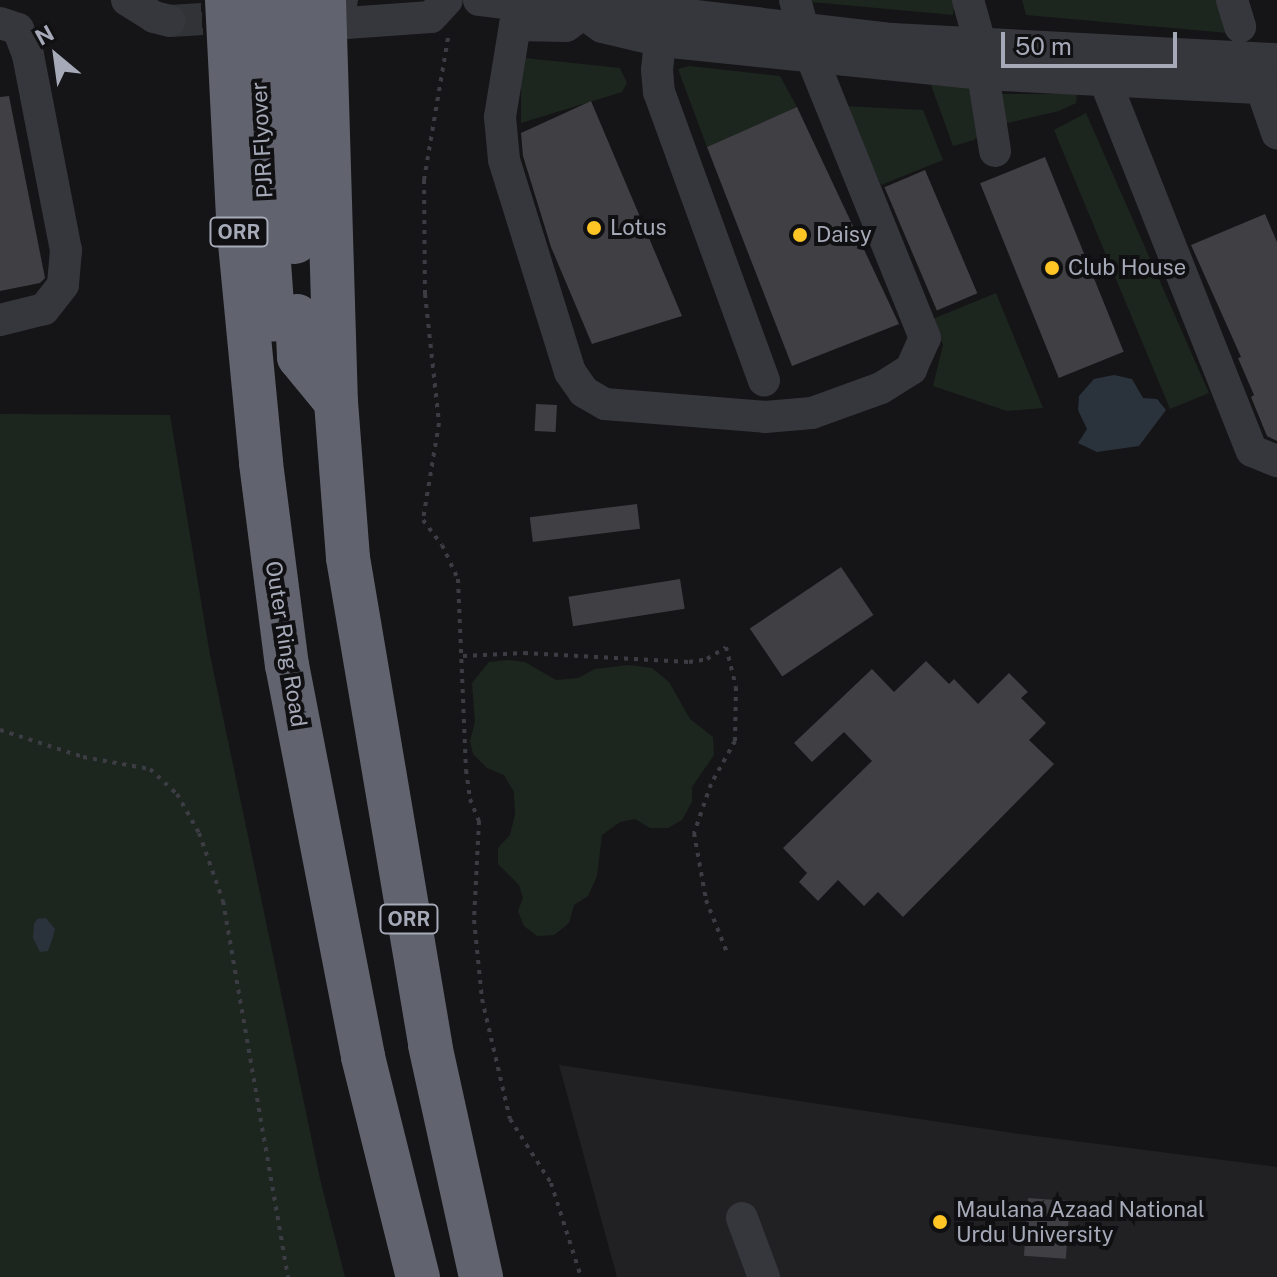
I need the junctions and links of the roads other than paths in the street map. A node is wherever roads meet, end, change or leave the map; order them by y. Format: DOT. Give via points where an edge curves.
graph roads {
  1 [pos="127,0"];
  2 [pos="227,0"];
  3 [pos="257,0"];
  4 [pos="290,0"];
  5 [pos="324,0"];
  6 [pos="342,0"];
  7 [pos="447,0"];
  8 [pos="456,0"];
  9 [pos="479,0"];
  10 [pos="968,0"];
  11 [pos="598,4"];
  12 [pos="170,21"];
  13 [pos="0,23"];
  14 [pos="662,26"];
  15 [pos="803,26"];
  16 [pos="982,58"];
  17 [pos="1264,58"];
  18 [pos="1098,63"];
  19 [pos="1269,89"];
  20 [pos="1277,133"];
  21 [pos="995,151"];
  22 [pos="285,318"];
  23 [pos="0,320"];
  24 [pos="764,380"];
  25 [pos="336,402"];
  26 [pos="259,442"];
  27 [pos="1277,461"];
  28 [pos="742,1218"];
  29 [pos="418,1277"];
  30 [pos="481,1277"];
  31 [pos="764,1277"];
  1 -- 12 [label="street"];
  2 -- 26 [label="highway, Outer Ring Road / ORR" via="239,233"];
  3 -- 22 [label="highway, PJR Flyover, bridge" via="260,137"];
  4 -- 22 [label="highway, PJR Flyover, bridge"];
  5 -- 25 [label="highway, ORR"];
  6 -- 7 [label="street" via="334,12 346,23 431,17"];
  7 -- 8 [label="street"];
  9 -- 11 [label="street"];
  10 -- 16 [label="street"];
  11 -- 14 [label="street" via="602,27"];
  11 -- 15 [label="street" via="566,26 515,25 500,117 504,160 570,372 584,392 605,404 765,417 812,413 881,388 911,369 925,338"];
  13 -- 23 [label="street" via="18,29 28,55 66,250 63,285 44,309"];
  14 -- 15 [label="street"];
  14 -- 24 [label="street" via="659,92"];
  15 -- 16 [label="street"];
  16 -- 18 [label="street"];
  16 -- 21 [label="street"];
  17 -- 18 [label="street"];
  17 -- 19 [label="street"];
  18 -- 19 [label="street"];
  18 -- 27 [label="street" via="1252,451"];
  19 -- 20 [label="street"];
  22 -- 25 [label="highway, PJR Flyover" via="299,357"];
  22 -- 26 [label="highway, PJR Flyover"];
  25 -- 30 [label="highway, ORR" via="348,558 430,1045"];
  26 -- 29 [label="highway, Outer Ring Road / ORR" via="287,665 363,1057"];
  28 -- 31 [label="street"];
}
